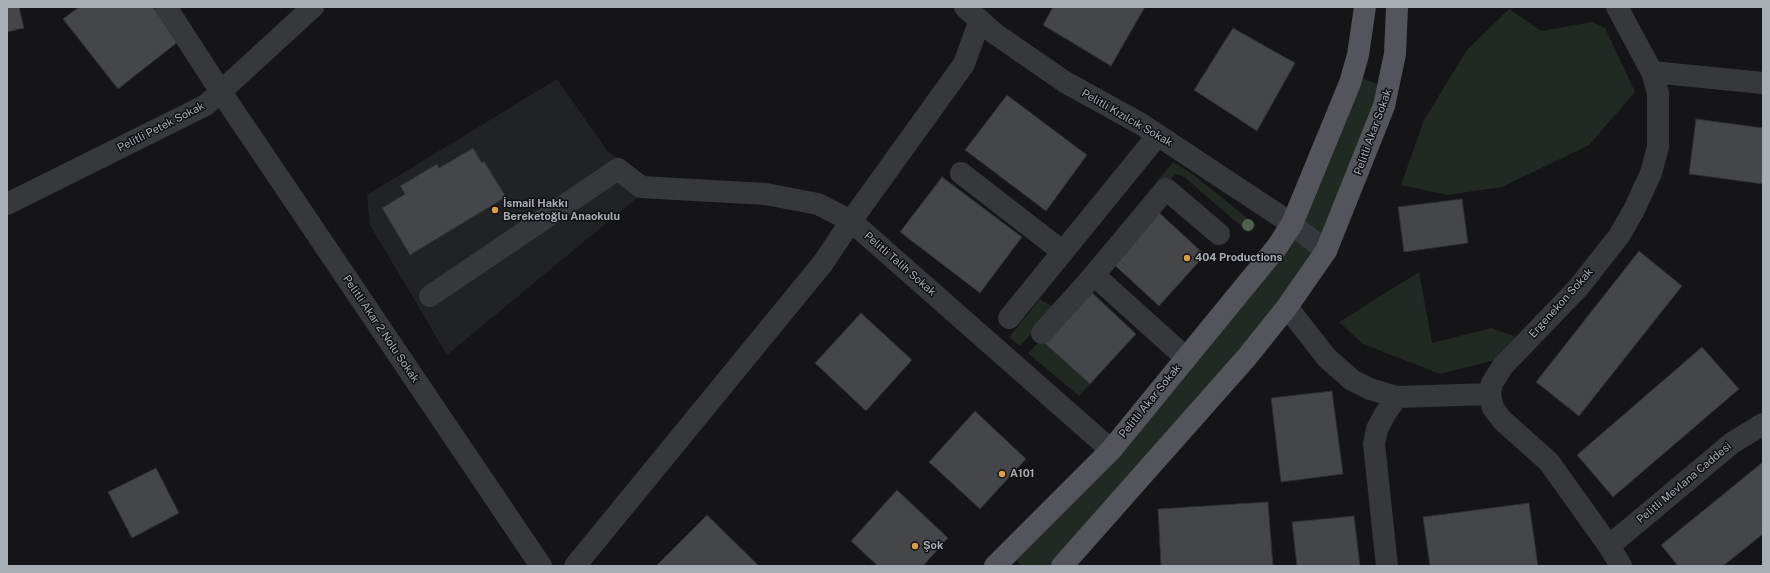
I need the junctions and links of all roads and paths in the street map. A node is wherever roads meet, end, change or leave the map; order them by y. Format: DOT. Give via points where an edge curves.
graph roads {
  1 [pos="166,7"];
  2 [pos="313,7"];
  3 [pos="1365,7"];
  4 [pos="1397,7"];
  5 [pos="1618,7"];
  6 [pos="972,14"];
  7 [pos="1652,72"];
  8 [pos="1763,83"];
  9 [pos="221,92"];
  10 [pos="1158,134"];
  11 [pos="961,173"];
  12 [pos="7,204"];
  13 [pos="851,221"];
  14 [pos="1292,224"];
  15 [pos="1220,234"];
  16 [pos="1326,251"];
  17 [pos="1063,252"];
  18 [pos="1094,275"];
  19 [pos="430,296"];
  20 [pos="1287,307"];
  21 [pos="1009,318"];
  22 [pos="1042,333"];
  23 [pos="1186,358"];
  24 [pos="1490,394"];
  25 [pos="1397,397"];
  26 [pos="1763,424"];
  27 [pos="1111,450"];
  28 [pos="1609,546"];
  29 [pos="541,566"];
  30 [pos="575,566"];
  31 [pos="995,566"];
  32 [pos="1062,566"];
  33 [pos="1388,566"];
  34 [pos="1621,566"];
  1 -- 9 [label="street, Pelitli Akar 2 Nolu Sokak"];
  2 -- 9 [label="street, Pelitli Petek Sokak"];
  3 -- 14 [label="main road, Pelitli Akar Sokak" via="1358,55 1350,83"];
  4 -- 16 [label="main road, Pelitli Akar Sokak" via="1395,54 1384,106"];
  5 -- 7 [label="street, Ergenekon Sokak"];
  6 -- 10 [label="street, Pelitli Kızılcık Sokak" via="994,33 1065,82"];
  6 -- 13 [label="street" via="964,64"];
  7 -- 8 [label="street"];
  7 -- 24 [label="street, Ergenekon Sokak" via="1658,93 1658,147 1651,173 1634,210 1619,236 1578,288 1503,366 1492,383"];
  9 -- 12 [label="street, Pelitli Petek Sokak" via="206,105"];
  9 -- 29 [label="street, Pelitli Akar 2 Nolu Sokak"];
  10 -- 14 [label="street, Pelitli Kızılcık Sokak"];
  10 -- 17 [label="street"];
  11 -- 17 [label="street"];
  13 -- 19 [label="street, Pelitli Talih Sokak" via="818,204 766,194 641,187 618,169"];
  13 -- 27 [label="street, Pelitli Talih Sokak"];
  13 -- 30 [label="street" via="822,263"];
  14 -- 16 [label="street"];
  14 -- 23 [label="main road, Pelitli Akar Sokak" via="1277,247"];
  15 -- 18 [label="street" via="1166,189"];
  16 -- 20 [label="main road, Pelitli Akar Sokak"];
  17 -- 21 [label="street"];
  18 -- 22 [label="street"];
  18 -- 23 [label="street"];
  20 -- 25 [label="street" via="1327,358 1352,380 1370,389"];
  20 -- 32 [label="main road, Pelitli Akar Sokak" via="1247,357"];
  23 -- 27 [label="main road, Pelitli Akar Sokak"];
  24 -- 25 [label="street"];
  24 -- 28 [label="street" via="1493,408 1502,420 1549,462"];
  25 -- 33 [label="street" via="1377,429 1374,444"];
  26 -- 28 [label="street, Pelitli Mevlana Caddesi" via="1732,443"];
  27 -- 31 [label="main road, Pelitli Akar Sokak"];
  28 -- 34 [label="street"];
}
